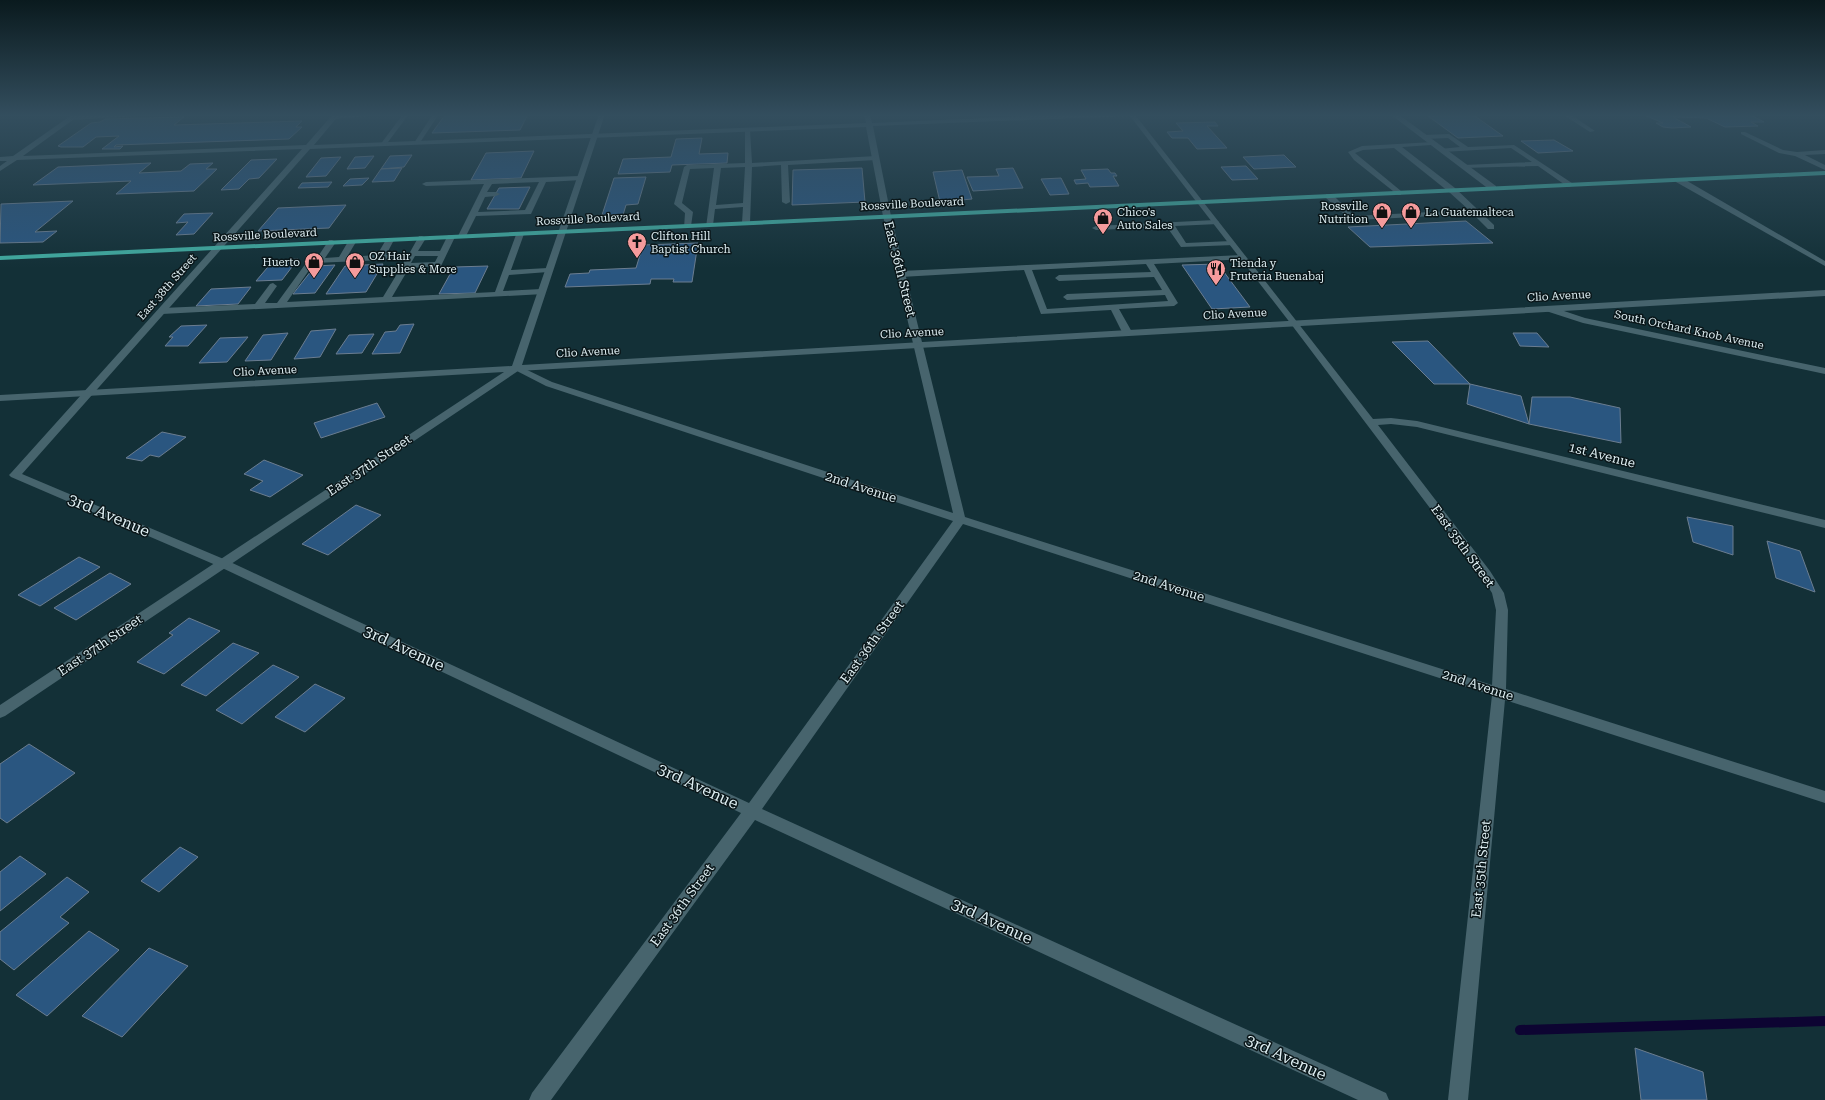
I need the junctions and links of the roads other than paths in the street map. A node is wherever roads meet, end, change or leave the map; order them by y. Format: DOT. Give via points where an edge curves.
graph roads {
  1 [pos="292,165"];
  2 [pos="584,165"];
  3 [pos="728,165"];
  4 [pos="748,165"];
  5 [pos="784,165"];
  6 [pos="877,165"];
  7 [pos="1172,165"];
  8 [pos="1364,165"];
  9 [pos="1421,165"];
  10 [pos="1506,165"];
  11 [pos="1541,165"];
  12 [pos="718,166"];
  13 [pos="1464,167"];
  14 [pos="1825,173"];
  15 [pos="579,178"];
  16 [pos="543,180"];
  17 [pos="1679,180"];
  18 [pos="489,182"];
  19 [pos="426,184"];
  20 [pos="1571,185"];
  21 [pos="1493,188"];
  22 [pos="1452,190"];
  23 [pos="528,192"];
  24 [pos="538,192"];
  25 [pos="1398,193"];
  26 [pos="496,194"];
  27 [pos="482,195"];
  28 [pos="1328,196"];
  29 [pos="523,201"];
  30 [pos="533,201"];
  31 [pos="786,202"];
  32 [pos="1199,202"];
  33 [pos="491,203"];
  34 [pos="478,204"];
  35 [pos="747,205"];
  36 [pos="712,207"];
  37 [pos="1473,212"];
  38 [pos="472,214"];
  39 [pos="887,216"];
  40 [pos="1352,218"];
  41 [pos="1340,219"];
  42 [pos="1215,222"];
  43 [pos="746,223"];
  44 [pos="710,225"];
  45 [pos="1170,225"];
  46 [pos="688,226"];
  47 [pos="1491,227"];
  48 [pos="1096,228"];
  49 [pos="560,232"];
  50 [pos="520,234"];
  51 [pos="462,236"];
  52 [pos="451,237"];
  53 [pos="422,238"];
  54 [pos="390,240"];
  55 [pos="332,242"];
  56 [pos="352,242"];
  57 [pos="1231,243"];
  58 [pos="218,248"];
  59 [pos="444,253"];
  60 [pos="412,255"];
  61 [pos="1242,257"];
  62 [pos="0,258"];
  63 [pos="380,258"];
  64 [pos="320,260"];
  65 [pos="341,260"];
  66 [pos="1149,262"];
  67 [pos="1825,264"];
  68 [pos="406,266"];
  69 [pos="1054,266"];
  70 [pos="1027,268"];
  71 [pos="548,270"];
  72 [pos="506,273"];
  73 [pos="901,274"];
  74 [pos="1156,274"];
  75 [pos="272,286"];
  76 [pos="1063,288"];
  77 [pos="541,292"];
  78 [pos="1168,292"];
  79 [pos="1825,293"];
  80 [pos="498,294"];
  81 [pos="386,300"];
  82 [pos="280,305"];
  83 [pos="258,306"];
  84 [pos="1114,308"];
  85 [pos="1549,309"];
  86 [pos="1073,310"];
  87 [pos="162,311"];
  88 [pos="1294,322"];
  89 [pos="1127,332"];
  90 [pos="918,344"];
  91 [pos="516,368"];
  92 [pos="1825,371"];
  93 [pos="90,393"];
  94 [pos="0,398"];
  95 [pos="1370,422"];
  96 [pos="15,476"];
  97 [pos="960,520"];
  98 [pos="1825,524"];
  99 [pos="222,563"];
  100 [pos="1499,692"];
  101 [pos="0,712"];
  102 [pos="1825,797"];
  103 [pos="752,811"];
  104 [pos="539,1100"];
  105 [pos="1379,1100"];
  106 [pos="1458,1100"];
  1 -- 58 [label="street, East 38th Street"];
  2 -- 15 [label="street"];
  3 -- 12 [label="street"];
  4 -- 35 [label="street"];
  5 -- 31 [label="street"];
  6 -- 39 [label="street, East 36th Street"];
  7 -- 32 [label="street, East 35th Street"];
  8 -- 25 [label="street"];
  9 -- 22 [label="street"];
  10 -- 13 [label="street"];
  11 -- 20 [label="street"];
  12 -- 36 [label="street"];
  12 -- 46 [label="street" via="687,168 678,204 689,212"];
  13 -- 21 [label="street"];
  14 -- 17 [label="highway, Rossville Boulevard"];
  15 -- 16 [label="street"];
  15 -- 49 [label="street"];
  16 -- 18 [label="street"];
  16 -- 24 [label="street"];
  17 -- 20 [label="highway, Rossville Boulevard"];
  17 -- 67 [label="street"];
  18 -- 19 [label="street"];
  18 -- 27 [label="street"];
  20 -- 21 [label="highway, Rossville Boulevard"];
  21 -- 22 [label="highway, Rossville Boulevard"];
  22 -- 25 [label="highway, Rossville Boulevard"];
  22 -- 37 [label="street"];
  23 -- 24 [label="street"];
  24 -- 30 [label="street"];
  25 -- 28 [label="highway, Rossville Boulevard"];
  26 -- 27 [label="street"];
  27 -- 34 [label="street"];
  28 -- 32 [label="highway, Rossville Boulevard"];
  28 -- 40 [label="street"];
  29 -- 30 [label="street"];
  30 -- 38 [label="street" via="528,212"];
  32 -- 39 [label="highway, Rossville Boulevard"];
  32 -- 42 [label="street, East 35th Street"];
  33 -- 34 [label="street"];
  34 -- 38 [label="street"];
  35 -- 36 [label="street"];
  35 -- 43 [label="street"];
  36 -- 44 [label="street"];
  37 -- 40 [label="street"];
  37 -- 47 [label="street"];
  38 -- 51 [label="street"];
  39 -- 43 [label="highway, Rossville Boulevard"];
  39 -- 73 [label="street, East 36th Street"];
  40 -- 41 [label="street"];
  42 -- 45 [label="street"];
  42 -- 57 [label="street, East 35th Street"];
  43 -- 44 [label="highway, Rossville Boulevard"];
  44 -- 46 [label="highway, Rossville Boulevard"];
  45 -- 48 [label="street"];
  45 -- 57 [label="street" via="1184,245"];
  46 -- 49 [label="highway, Rossville Boulevard"];
  49 -- 50 [label="highway, Rossville Boulevard"];
  49 -- 71 [label="street"];
  50 -- 51 [label="highway, Rossville Boulevard"];
  50 -- 72 [label="street"];
  51 -- 52 [label="highway, Rossville Boulevard"];
  52 -- 53 [label="highway, Rossville Boulevard"];
  52 -- 59 [label="street"];
  53 -- 54 [label="highway, Rossville Boulevard"];
  53 -- 60 [label="street"];
  54 -- 56 [label="highway, Rossville Boulevard"];
  54 -- 63 [label="street"];
  55 -- 56 [label="highway, Rossville Boulevard"];
  55 -- 58 [label="highway, Rossville Boulevard"];
  55 -- 64 [label="street"];
  56 -- 65 [label="street"];
  57 -- 61 [label="street, East 35th Street"];
  58 -- 62 [label="highway, Rossville Boulevard"];
  58 -- 87 [label="street, East 38th Street"];
  59 -- 60 [label="street"];
  59 -- 68 [label="street" via="438,264"];
  60 -- 63 [label="street"];
  60 -- 68 [label="street"];
  61 -- 66 [label="street"];
  61 -- 88 [label="street, East 35th Street"];
  63 -- 65 [label="street"];
  64 -- 65 [label="street"];
  64 -- 82 [label="street" via="312,261"];
  66 -- 69 [label="street"];
  66 -- 74 [label="street"];
  68 -- 81 [label="street"];
  69 -- 70 [label="street"];
  69 -- 76 [label="street"];
  70 -- 73 [label="street"];
  70 -- 86 [label="street" via="1044,312"];
  71 -- 72 [label="street"];
  71 -- 77 [label="street"];
  72 -- 80 [label="street"];
  73 -- 90 [label="street, East 36th Street"];
  74 -- 76 [label="street"];
  74 -- 78 [label="street"];
  75 -- 83 [label="street"];
  76 -- 78 [label="street"];
  76 -- 86 [label="street"];
  77 -- 80 [label="street"];
  77 -- 91 [label="street"];
  78 -- 84 [label="street" via="1174,304"];
  79 -- 85 [label="street, Clio Avenue"];
  80 -- 81 [label="street"];
  81 -- 82 [label="street"];
  82 -- 83 [label="street"];
  83 -- 87 [label="street"];
  84 -- 86 [label="street"];
  84 -- 89 [label="street"];
  85 -- 88 [label="street, Clio Avenue"];
  85 -- 92 [label="street, South Orchard Knob Avenue" via="1583,320"];
  87 -- 93 [label="street, East 38th Street"];
  88 -- 89 [label="street, Clio Avenue"];
  88 -- 95 [label="street, East 35th Street"];
  89 -- 90 [label="street, Clio Avenue"];
  90 -- 91 [label="street, Clio Avenue"];
  90 -- 97 [label="street, East 36th Street"];
  91 -- 93 [label="street, Clio Avenue"];
  91 -- 97 [label="street, 2nd Avenue" via="549,384"];
  91 -- 99 [label="street, East 37th Street"];
  93 -- 94 [label="street, Clio Avenue"];
  93 -- 96 [label="street, East 38th Street"];
  95 -- 98 [label="street, 1st Avenue" via="1417,424"];
  95 -- 100 [label="street, East 35th Street" via="1498,593 1502,610"];
  96 -- 99 [label="street, 3rd Avenue"];
  97 -- 100 [label="street, 2nd Avenue"];
  97 -- 103 [label="street, East 36th Street"];
  99 -- 101 [label="street, East 37th Street"];
  99 -- 103 [label="street, 3rd Avenue"];
  100 -- 102 [label="street, 2nd Avenue"];
  100 -- 106 [label="street, East 35th Street"];
  103 -- 104 [label="street, East 36th Street"];
  103 -- 105 [label="street, 3rd Avenue"];
}
